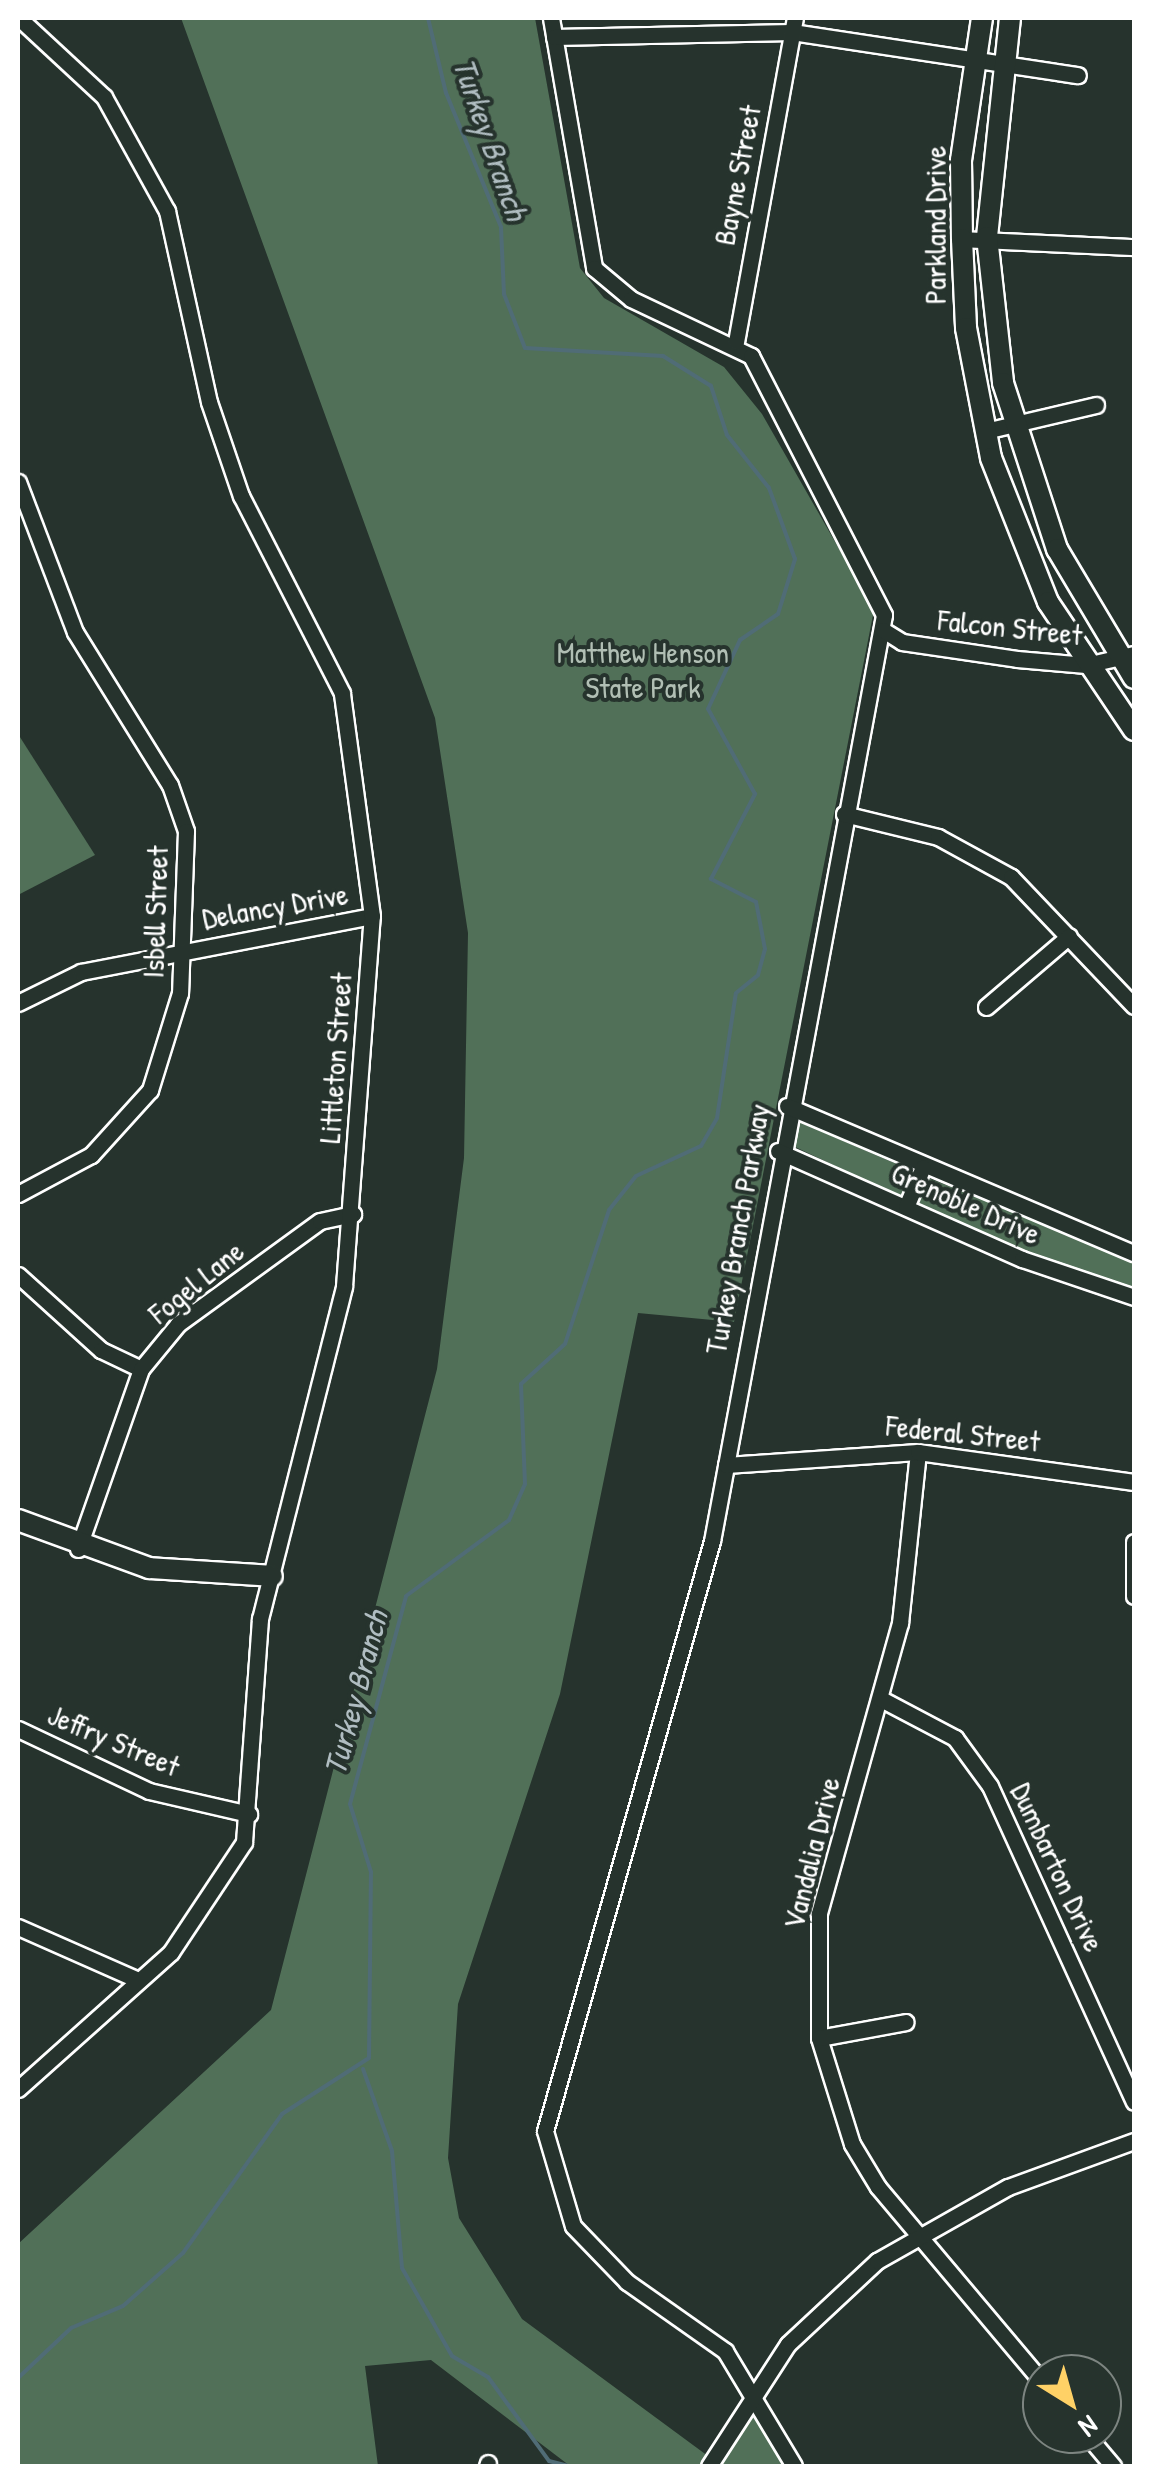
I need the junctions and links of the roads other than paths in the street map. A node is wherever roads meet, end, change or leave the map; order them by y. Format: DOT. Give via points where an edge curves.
graph roads {
  1 [pos="18,18"];
  2 [pos="551,18"];
  3 [pos="982,18"];
  4 [pos="1010,18"];
  5 [pos="794,25"];
  6 [pos="554,37"];
  7 [pos="974,57"];
  8 [pos="1001,61"];
  9 [pos="1078,75"];
  10 [pos="987,236"];
  11 [pos="962,239"];
  12 [pos="1134,247"];
  13 [pos="736,342"];
  14 [pos="1096,405"];
  15 [pos="1015,425"];
  16 [pos="985,431"];
  17 [pos="18,482"];
  18 [pos="882,630"];
  19 [pos="1127,658"];
  20 [pos="1086,665"];
  21 [pos="1134,678"];
  22 [pos="1134,730"];
  23 [pos="844,814"];
  24 [pos="372,916"];
  25 [pos="1069,936"];
  26 [pos="176,952"];
  27 [pos="18,1004"];
  28 [pos="1134,1006"];
  29 [pos="986,1007"];
  30 [pos="787,1106"];
  31 [pos="778,1151"];
  32 [pos="924,1167"];
  33 [pos="18,1194"];
  34 [pos="906,1207"];
  35 [pos="353,1214"];
  36 [pos="1134,1253"];
  37 [pos="18,1274"];
  38 [pos="1134,1297"];
  39 [pos="141,1369"];
  40 [pos="918,1452"];
  41 [pos="726,1464"];
  42 [pos="1134,1482"];
  43 [pos="18,1520"];
  44 [pos="1134,1542"];
  45 [pos="78,1549"];
  46 [pos="272,1576"];
  47 [pos="1134,1596"];
  48 [pos="881,1699"];
  49 [pos="18,1729"];
  50 [pos="249,1814"];
  51 [pos="18,1927"];
  52 [pos="138,1980"];
  53 [pos="906,2022"];
  54 [pos="818,2038"];
  55 [pos="18,2089"];
  56 [pos="1134,2102"];
  57 [pos="1134,2141"];
  58 [pos="918,2234"];
  59 [pos="1022,2358"];
  60 [pos="752,2390"];
  61 [pos="709,2466"];
  62 [pos="794,2466"];
  1 -- 24 [label="street, Littleton Street" via="104,97 167,210 209,402 241,496 342,694"];
  2 -- 6 [label="street, Turkey Branch Parkway"];
  3 -- 7 [label="street, Parkland Drive"];
  4 -- 8 [label="street, Parkland Drive"];
  5 -- 6 [label="street"];
  5 -- 7 [label="street"];
  5 -- 13 [label="street, Bayne Street"];
  6 -- 13 [label="street, Turkey Branch Parkway" via="594,268 632,299"];
  7 -- 8 [label="street"];
  7 -- 11 [label="street, Parkland Drive"];
  8 -- 9 [label="street"];
  8 -- 10 [label="street, Parkland Drive"];
  10 -- 11 [label="street"];
  10 -- 12 [label="street"];
  10 -- 15 [label="street, Parkland Drive" via="990,312"];
  11 -- 16 [label="street, Parkland Drive"];
  13 -- 18 [label="street, Turkey Branch Parkway" via="766,379 880,601"];
  14 -- 15 [label="street"];
  15 -- 16 [label="street"];
  15 -- 19 [label="street, Parkland Drive" via="1057,548"];
  16 -- 20 [label="street, Parkland Drive" via="1014,525"];
  17 -- 26 [label="street, Isbell Street" via="76,632 180,805"];
  18 -- 20 [label="street, Falcon Street" via="902,642"];
  18 -- 23 [label="street, Turkey Branch Parkway"];
  19 -- 20 [label="street, Falcon Street"];
  19 -- 21 [label="street, Parkland Drive"];
  20 -- 22 [label="street, Parkland Drive"];
  23 -- 25 [label="street" via="978,856"];
  23 -- 30 [label="street, Turkey Branch Parkway"];
  24 -- 26 [label="street, Delancy Drive"];
  24 -- 35 [label="street, Littleton Street"];
  25 -- 28 [label="street"];
  25 -- 29 [label="street"];
  26 -- 27 [label="street, Delancy Drive" via="80,972"];
  26 -- 33 [label="street, Isbell Street" via="170,1047 150,1090 90,1155"];
  30 -- 31 [label="street, Turkey Branch Parkway"];
  30 -- 32 [label="street, Grenoble Drive"];
  31 -- 34 [label="street, Grenoble Drive"];
  31 -- 41 [label="street, Turkey Branch Parkway"];
  32 -- 34 [label="street"];
  32 -- 36 [label="street, Grenoble Drive"];
  34 -- 38 [label="street, Grenoble Drive"];
  35 -- 39 [label="street, Fogel Lane" via="320,1222 223,1290"];
  35 -- 46 [label="street, Littleton Street" via="329,1368"];
  37 -- 39 [label="street" via="101,1350"];
  39 -- 45 [label="street, Fogel Lane"];
  40 -- 41 [label="street, Federal Street"];
  40 -- 42 [label="street, Federal Street"];
  40 -- 48 [label="street, Vandalia Drive" via="910,1563"];
  41 -- 60 [label="street, Turkey Branch Parkway" via="685,1645 546,2131 573,2226 627,2282 699,2325"];
  43 -- 45 [label="street"];
  44 -- 47 [label="street"];
  45 -- 46 [label="street" via="149,1568"];
  46 -- 50 [label="street, Littleton Street" via="252,1673"];
  48 -- 54 [label="street, Vandalia Drive" via="819,1914"];
  48 -- 56 [label="street, Dumbarton Drive" via="954,1738 990,1786"];
  49 -- 50 [label="street, Jeffry Street" via="150,1791"];
  50 -- 52 [label="street, Littleton Street" via="234,1868 202,1916"];
  51 -- 52 [label="street"];
  52 -- 55 [label="street, Littleton Street"];
  53 -- 54 [label="street"];
  54 -- 58 [label="street, Vandalia Drive" via="852,2144"];
  57 -- 58 [label="street" via="1008,2186"];
  58 -- 59 [label="street, Vandalia Drive"];
  58 -- 60 [label="street" via="834,2296"];
  60 -- 61 [label="street"];
  60 -- 62 [label="street, Turkey Branch Parkway"];
}
